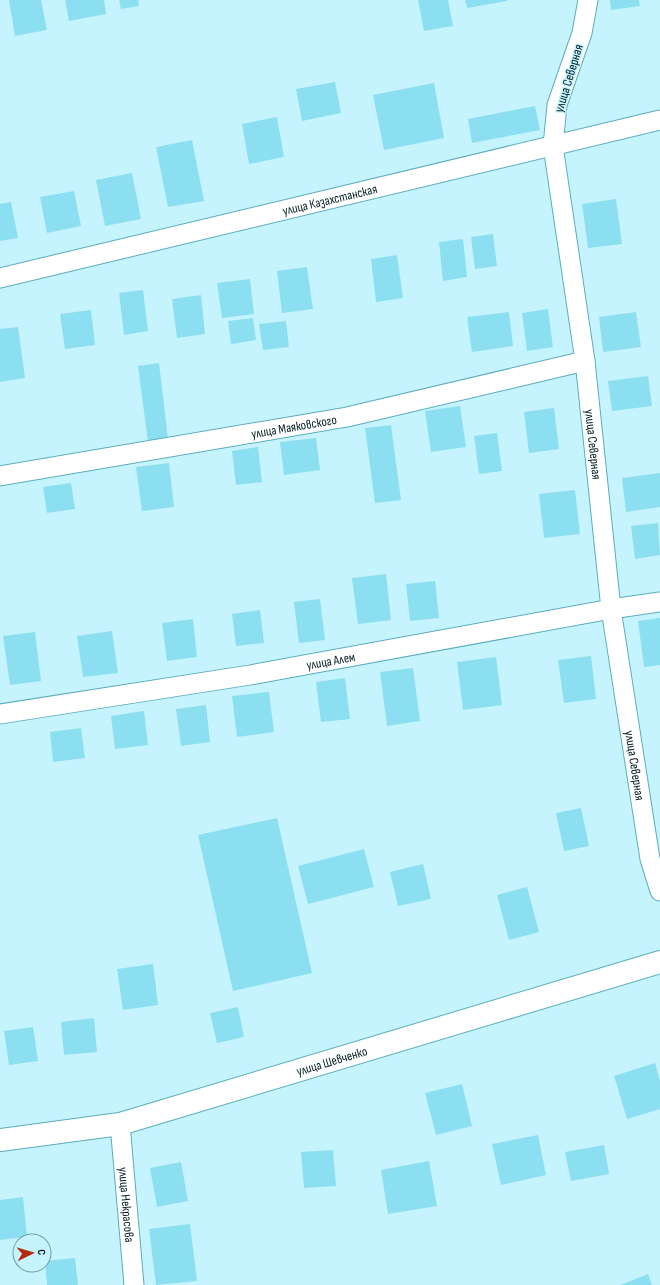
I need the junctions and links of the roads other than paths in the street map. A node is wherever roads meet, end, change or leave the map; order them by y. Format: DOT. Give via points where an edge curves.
graph roads {
  1 [pos="588,0"];
  2 [pos="660,120"];
  3 [pos="552,146"];
  4 [pos="0,278"];
  5 [pos="585,361"];
  6 [pos="0,476"];
  7 [pos="660,602"];
  8 [pos="611,609"];
  9 [pos="0,714"];
  10 [pos="660,892"];
  11 [pos="660,962"];
  12 [pos="120,1124"];
  13 [pos="0,1140"];
  14 [pos="134,1285"];
  1 -- 3 [label="street, улица Северная" via="582,33 557,105"];
  2 -- 3 [label="street, улица Казахстанская"];
  3 -- 4 [label="street, улица Казахстанская"];
  3 -- 5 [label="street, улица Северная"];
  5 -- 6 [label="street, улица Маяковского" via="347,417"];
  5 -- 8 [label="street, улица Северная"];
  7 -- 8 [label="street, улица Алем"];
  8 -- 9 [label="street, улица Алем" via="250,675"];
  8 -- 10 [label="street, улица Северная" via="650,859"];
  11 -- 12 [label="street, улица Шевченко"];
  12 -- 13 [label="street, улица Шевченко"];
  12 -- 14 [label="street, улица Некрасова"];
}
